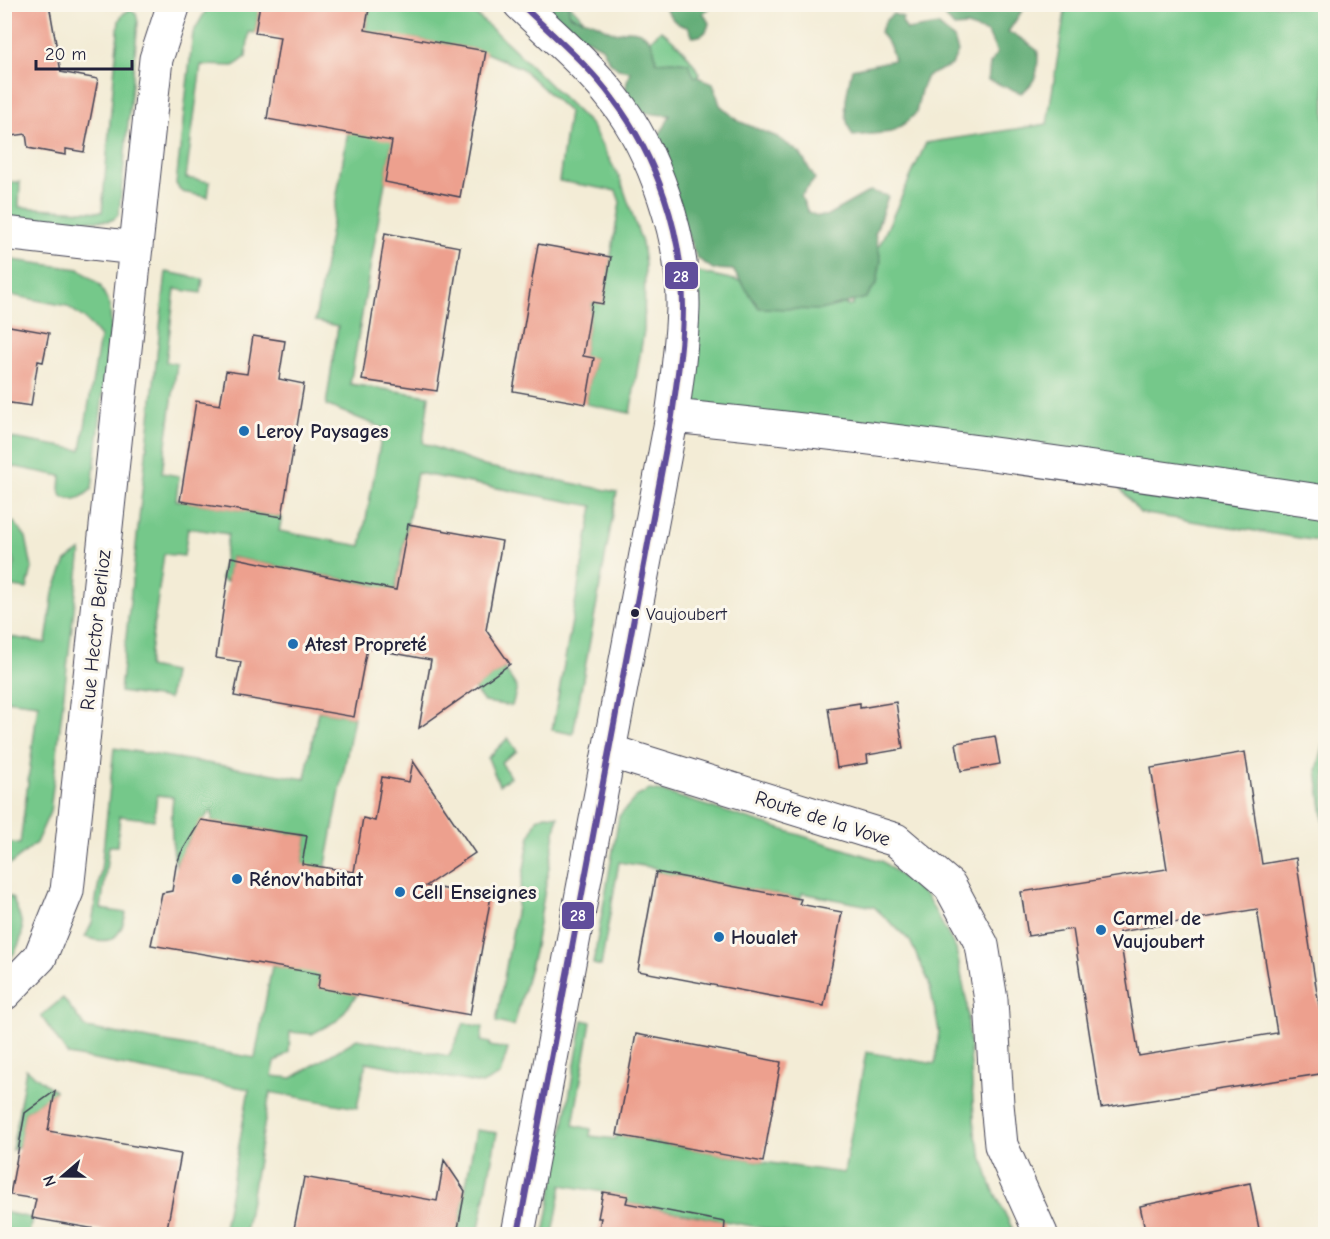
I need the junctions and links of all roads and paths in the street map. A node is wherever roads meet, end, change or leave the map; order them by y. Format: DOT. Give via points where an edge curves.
graph roads {
  1 [pos="174,4"];
  2 [pos="520,4"];
  3 [pos="4,233"];
  4 [pos="136,248"];
  5 [pos="672,417"];
  6 [pos="1326,502"];
  7 [pos="609,751"];
  8 [pos="4,994"];
  9 [pos="518,1234"];
  10 [pos="1041,1234"];
  1 -- 4 [label="street, Rue Hector Berlioz" via="156,59"];
  2 -- 5 [label="street" via="614,99 651,162 674,233 681,277 681,345"];
  3 -- 4 [label="street"];
  4 -- 8 [label="street, Rue Hector Berlioz" via="67,891 40,957"];
  5 -- 6 [label="street" via="1105,469"];
  5 -- 7 [label="street"];
  7 -- 9 [label="street"];
  7 -- 10 [label="street, Route de la Vove" via="896,840 950,886 982,945 991,1000 1001,1145"];
}
